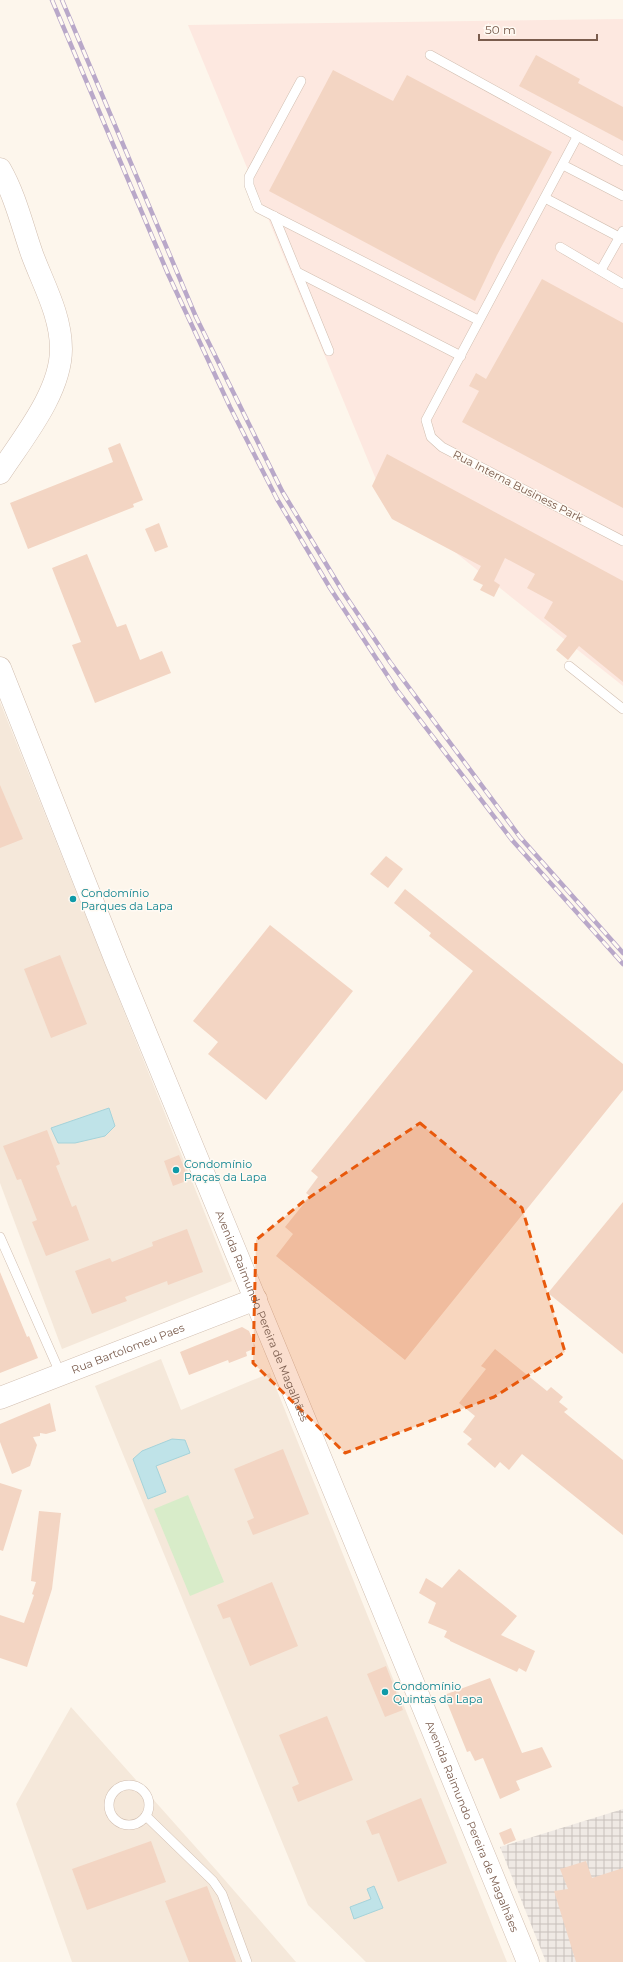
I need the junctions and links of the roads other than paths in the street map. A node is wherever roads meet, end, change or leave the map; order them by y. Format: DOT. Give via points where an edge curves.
graph roads {
  1 [pos="430,55"];
  2 [pos="301,81"];
  3 [pos="577,138"];
  4 [pos="623,161"];
  5 [pos="563,165"];
  6 [pos="0,169"];
  7 [pos="623,196"];
  8 [pos="545,198"];
  9 [pos="274,216"];
  10 [pos="622,236"];
  11 [pos="560,248"];
  12 [pos="601,270"];
  13 [pos="297,272"];
  14 [pos="623,284"];
  15 [pos="478,320"];
  16 [pos="329,350"];
  17 [pos="461,356"];
  18 [pos="0,472"];
  19 [pos="623,541"];
  20 [pos="569,666"];
  21 [pos="0,668"];
  22 [pos="623,709"];
  23 [pos="0,1237"];
  24 [pos="256,1299"];
  25 [pos="61,1375"];
  26 [pos="0,1398"];
  27 [pos="146,1816"];
  28 [pos="248,1962"];
  29 [pos="528,1962"];
  1 -- 3 [label="lane"];
  2 -- 9 [label="lane" via="249,177 249,185 258,208"];
  3 -- 4 [label="lane"];
  3 -- 5 [label="lane"];
  5 -- 7 [label="lane"];
  5 -- 8 [label="lane"];
  6 -- 18 [label="street" via="19,211 32,254 48,292 61,349 57,377 49,396"];
  8 -- 10 [label="lane"];
  8 -- 15 [label="lane"];
  9 -- 13 [label="lane"];
  9 -- 15 [label="lane"];
  10 -- 12 [label="lane"];
  11 -- 12 [label="lane"];
  12 -- 14 [label="lane"];
  13 -- 16 [label="lane"];
  13 -- 17 [label="lane"];
  15 -- 17 [label="lane"];
  17 -- 19 [label="lane, Rua Interna Business Park" via="426,420 431,438 442,447"];
  20 -- 22 [label="lane"];
  21 -- 24 [label="street, Avenida Raimundo Pereira de Magalhães" via="116,961"];
  23 -- 25 [label="lane"];
  24 -- 25 [label="street, Rua Bartolomeu Paes"];
  24 -- 29 [label="street, Avenida Raimundo Pereira de Magalhães"];
  25 -- 26 [label="street, Rua Bartolomeu Paes"];
  27 -- 27 [label="lane" via="149,1803 143,1790 137,1786 123,1786 112,1794 109,1800 111,1814 121,1824 135,1824"];
  27 -- 28 [label="lane" via="214,1881 222,1894"];
}
